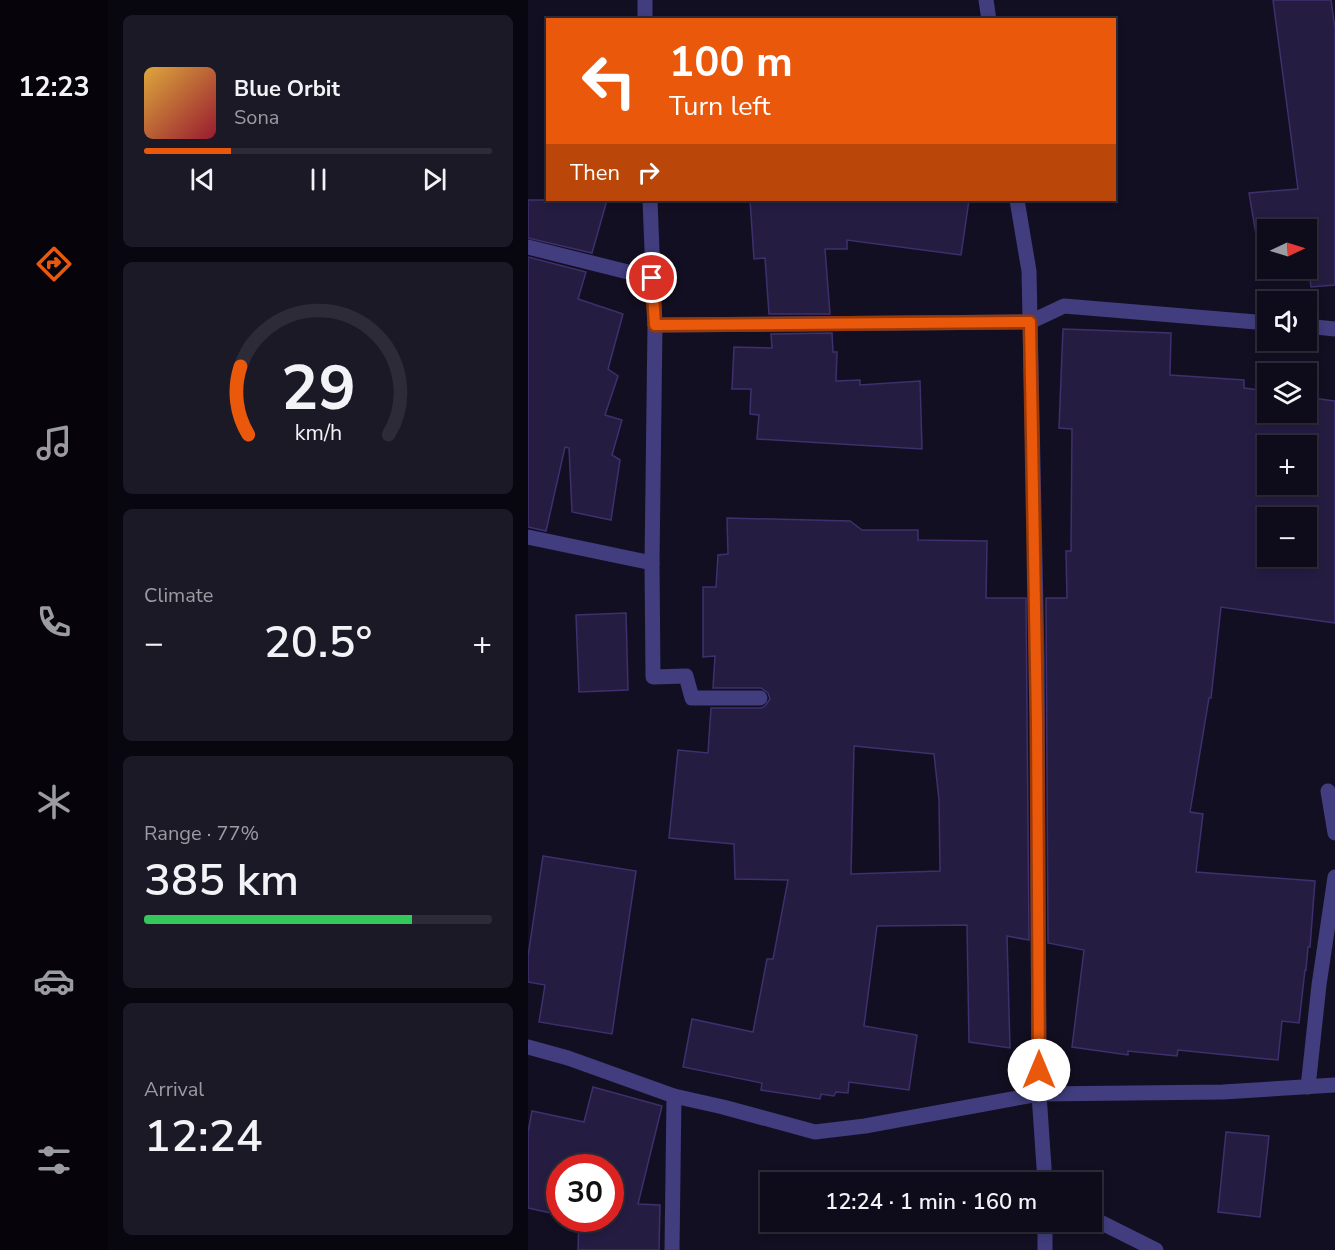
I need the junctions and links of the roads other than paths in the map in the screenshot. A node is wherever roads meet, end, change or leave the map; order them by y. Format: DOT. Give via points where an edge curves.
graph roads {
  1 [pos="645,0"];
  2 [pos="986,0"];
  3 [pos="645,18"];
  4 [pos="989,18"];
  5 [pos="650,201"];
  6 [pos="1017,201"];
  7 [pos="528,247"];
  8 [pos="652,278"];
  9 [pos="1030,322"];
  10 [pos="1257,322"];
  11 [pos="655,325"];
  12 [pos="1317,327"];
  13 [pos="1335,329"];
  14 [pos="528,537"];
  15 [pos="651,563"];
  16 [pos="760,698"];
  17 [pos="1328,791"];
  18 [pos="1335,833"];
  19 [pos="1335,878"];
  20 [pos="528,1047"];
  21 [pos="1335,1085"];
  22 [pos="1308,1087"];
  23 [pos="1039,1094"];
  24 [pos="674,1096"];
  25 [pos="1044,1172"];
  26 [pos="1102,1223"];
  27 [pos="1045,1232"];
  28 [pos="672,1250"];
  29 [pos="1045,1250"];
  30 [pos="1156,1250"];
  1 -- 3 [label="street"];
  2 -- 4 [label="street"];
  5 -- 8 [label="street"];
  6 -- 9 [label="street" via="1029,271"];
  7 -- 8 [label="street"];
  8 -- 11 [label="street"];
  9 -- 10 [label="street" via="1064,306"];
  9 -- 11 [label="street"];
  9 -- 23 [label="street"];
  11 -- 15 [label="street"];
  12 -- 13 [label="street"];
  14 -- 15 [label="street"];
  15 -- 16 [label="street" via="653,677 686,676 692,698"];
  17 -- 18 [label="street"];
  19 -- 22 [label="street" via="1318,985"];
  20 -- 24 [label="street"];
  21 -- 22 [label="street"];
  22 -- 23 [label="street"];
  23 -- 24 [label="street" via="815,1132"];
  23 -- 25 [label="street"];
  24 -- 28 [label="street"];
  26 -- 30 [label="street"];
  27 -- 29 [label="street"];
}
